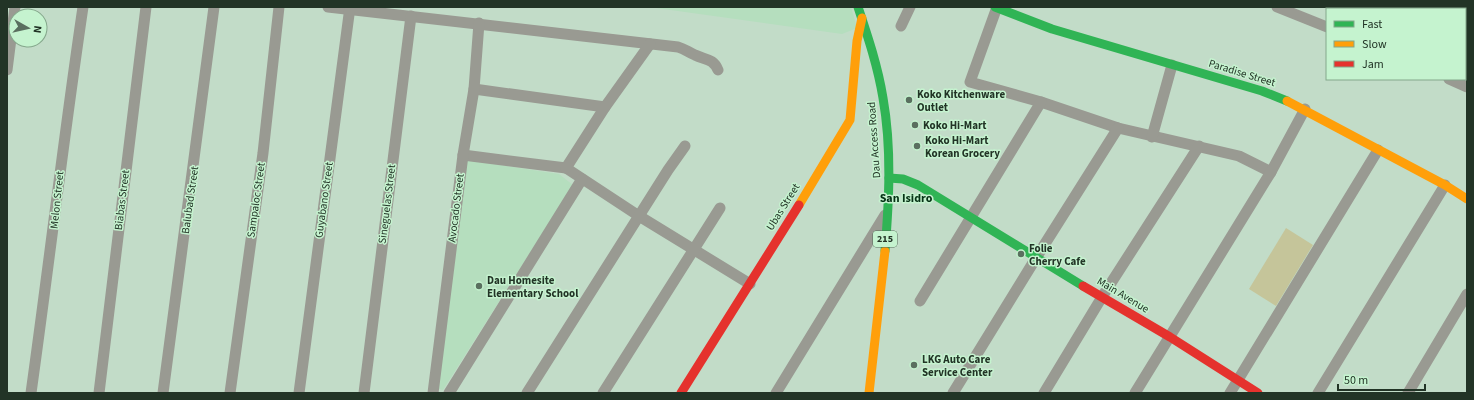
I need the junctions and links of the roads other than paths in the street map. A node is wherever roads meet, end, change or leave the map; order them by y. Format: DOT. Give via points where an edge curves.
graph roads {
  1 [pos="15,7"];
  2 [pos="83,7"];
  3 [pos="146,7"];
  4 [pos="214,7"];
  5 [pos="279,7"];
  6 [pos="328,7"];
  7 [pos="858,7"];
  8 [pos="910,7"];
  9 [pos="996,7"];
  10 [pos="1277,7"];
  11 [pos="350,8"];
  12 [pos="411,16"];
  13 [pos="862,18"];
  14 [pos="478,23"];
  15 [pos="901,26"];
  16 [pos="1326,27"];
  17 [pos="650,44"];
  18 [pos="1172,65"];
  19 [pos="7,70"];
  20 [pos="718,70"];
  21 [pos="1451,80"];
  22 [pos="1467,87"];
  23 [pos="474,88"];
  24 [pos="1041,102"];
  25 [pos="605,107"];
  26 [pos="1305,109"];
  27 [pos="1118,128"];
  28 [pos="1152,137"];
  29 [pos="685,146"];
  30 [pos="1198,146"];
  31 [pos="1378,150"];
  32 [pos="463,155"];
  33 [pos="566,168"];
  34 [pos="1271,172"];
  35 [pos="889,178"];
  36 [pos="582,179"];
  37 [pos="1445,185"];
  38 [pos="1467,199"];
  39 [pos="720,208"];
  40 [pos="888,212"];
  41 [pos="639,216"];
  42 [pos="969,218"];
  43 [pos="693,250"];
  44 [pos="1036,258"];
  45 [pos="750,284"];
  46 [pos="1467,294"];
  47 [pos="1102,297"];
  48 [pos="920,301"];
  49 [pos="1170,337"];
  50 [pos="1237,381"];
  51 [pos="31,393"];
  52 [pos="99,393"];
  53 [pos="164,393"];
  54 [pos="230,393"];
  55 [pos="299,393"];
  56 [pos="364,393"];
  57 [pos="433,393"];
  58 [pos="449,393"];
  59 [pos="527,393"];
  60 [pos="603,393"];
  61 [pos="681,393"];
  62 [pos="776,393"];
  63 [pos="869,393"];
  64 [pos="954,393"];
  65 [pos="1044,393"];
  66 [pos="1135,393"];
  67 [pos="1230,393"];
  68 [pos="1258,393"];
  69 [pos="1318,393"];
  70 [pos="1408,393"];
  1 -- 19 [label="street"];
  2 -- 51 [label="street, Melon Street"];
  3 -- 52 [label="street, Biabas Street"];
  4 -- 53 [label="street, Balubad Street"];
  5 -- 54 [label="street, Sampaloc Street"];
  6 -- 11 [label="street"];
  7 -- 13 [label="street, Dau Access Road / 215"];
  8 -- 15 [label="street"];
  9 -- 18 [label="street, Paradise Street" via="1052,29"];
  9 -- 24 [label="street" via="970,82"];
  10 -- 16 [label="street"];
  11 -- 12 [label="street"];
  11 -- 55 [label="street, Guyabano Street"];
  12 -- 14 [label="street"];
  12 -- 56 [label="street, Sineguelas Street"];
  13 -- 35 [label="street, Dau Access Road / 215" via="874,53 881,86 887,130"];
  13 -- 45 [label="street, Ubas Street" via="857,41 850,120"];
  14 -- 17 [label="street"];
  14 -- 23 [label="street, Avocado Street"];
  17 -- 20 [label="street" via="688,50 696,56 711,60"];
  17 -- 25 [label="street"];
  18 -- 26 [label="street, Paradise Street" via="1262,91"];
  18 -- 28 [label="street"];
  21 -- 22 [label="street"];
  23 -- 25 [label="street"];
  23 -- 32 [label="street, Avocado Street"];
  24 -- 27 [label="street"];
  24 -- 42 [label="street"];
  25 -- 33 [label="street"];
  26 -- 31 [label="street, Paradise Street"];
  26 -- 34 [label="street"];
  27 -- 28 [label="street"];
  27 -- 44 [label="street"];
  28 -- 30 [label="street"];
  29 -- 41 [label="street"];
  30 -- 34 [label="street" via="1239,156"];
  30 -- 47 [label="street"];
  31 -- 37 [label="street, Paradise Street"];
  31 -- 50 [label="street"];
  32 -- 33 [label="street"];
  32 -- 57 [label="street, Avocado Street"];
  33 -- 36 [label="street"];
  34 -- 49 [label="street"];
  35 -- 40 [label="street, Dau Access Road / 215"];
  35 -- 42 [label="street, Main Avenue" via="903,179 918,185"];
  36 -- 41 [label="street"];
  36 -- 58 [label="street"];
  37 -- 38 [label="street, Paradise Street"];
  37 -- 69 [label="street"];
  39 -- 43 [label="street"];
  40 -- 62 [label="street"];
  40 -- 63 [label="street, Dau Access Road / 215"];
  41 -- 43 [label="street"];
  41 -- 59 [label="street"];
  42 -- 44 [label="street, Main Avenue"];
  42 -- 48 [label="street"];
  43 -- 45 [label="street"];
  43 -- 60 [label="street"];
  44 -- 47 [label="street, Main Avenue"];
  44 -- 64 [label="street"];
  45 -- 61 [label="street, Ubas Street"];
  46 -- 70 [label="street"];
  47 -- 49 [label="street, Main Avenue"];
  47 -- 65 [label="street"];
  49 -- 50 [label="street, Main Avenue"];
  49 -- 66 [label="street"];
  50 -- 67 [label="street"];
  50 -- 68 [label="street, Main Avenue"];
}
